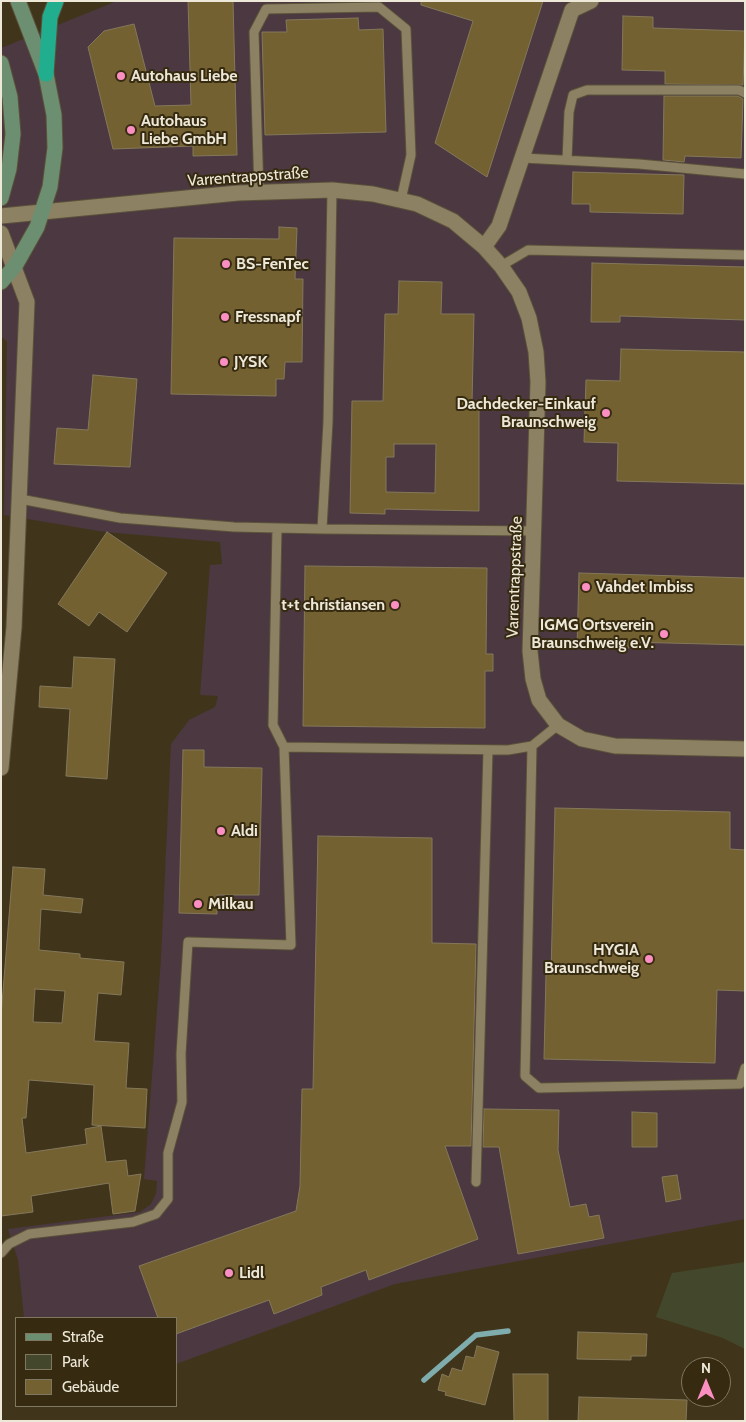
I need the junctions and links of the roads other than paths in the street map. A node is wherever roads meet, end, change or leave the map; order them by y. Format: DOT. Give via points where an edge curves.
graph roads {
  1 [pos="18,1"];
  2 [pos="56,1"];
  3 [pos="591,1"];
  4 [pos="1,62"];
  5 [pos="46,74"];
  6 [pos="745,93"];
  7 [pos="522,158"];
  8 [pos="567,160"];
  9 [pos="745,174"];
  10 [pos="332,190"];
  11 [pos="259,192"];
  12 [pos="1,198"];
  13 [pos="401,200"];
  14 [pos="42,212"];
  15 [pos="1,216"];
  16 [pos="1,233"];
  17 [pos="484,247"];
  18 [pos="745,255"];
  19 [pos="15,266"];
  20 [pos="502,266"];
  21 [pos="1,282"];
  22 [pos="20,499"];
  23 [pos="277,528"];
  24 [pos="322,529"];
  25 [pos="534,531"];
  26 [pos="558,724"];
  27 [pos="532,746"];
  28 [pos="284,747"];
  29 [pos="745,749"];
  30 [pos="488,750"];
  31 [pos="2,760"];
  32 [pos="745,1068"];
  33 [pos="476,1182"];
  34 [pos="1,1253"];
  1 -- 5 [label="main road"];
  2 -- 5 [label="highway" via="50,17"];
  3 -- 7 [label="street" via="572,10"];
  4 -- 12 [label="main road" via="10,97 13,134 9,169"];
  5 -- 14 [label="main road" via="54,115 55,148 50,187"];
  6 -- 8 [label="lane" via="739,90 587,90 573,95"];
  7 -- 8 [label="lane"];
  7 -- 17 [label="street" via="499,226"];
  8 -- 9 [label="lane"];
  10 -- 11 [label="street, Varrentrappstraße"];
  10 -- 13 [label="street, Varrentrappstraße"];
  10 -- 24 [label="lane" via="328,422"];
  11 -- 13 [label="lane" via="254,32 266,9 380,7 406,29 411,155"];
  11 -- 14 [label="street, Varrentrappstraße"];
  13 -- 17 [label="street, Varrentrappstraße" via="452,221"];
  14 -- 15 [label="street, Varrentrappstraße"];
  14 -- 19 [label="main road" via="30,242"];
  16 -- 19 [label="street"];
  17 -- 20 [label="street, Varrentrappstraße"];
  18 -- 20 [label="lane" via="528,250"];
  19 -- 21 [label="main road"];
  19 -- 22 [label="street" via="27,302"];
  20 -- 25 [label="street, Varrentrappstraße" via="519,292 536,352"];
  22 -- 23 [label="lane" via="120,518"];
  22 -- 31 [label="street" via="14,627"];
  23 -- 24 [label="lane"];
  23 -- 28 [label="lane" via="274,725"];
  24 -- 25 [label="lane"];
  25 -- 26 [label="street, Varrentrappstraße" via="530,651 533,679 539,700"];
  26 -- 27 [label="lane"];
  26 -- 29 [label="street, Varrentrappstraße" via="582,739 615,746"];
  27 -- 30 [label="lane"];
  27 -- 32 [label="lane" via="525,1076 539,1088 740,1084"];
  28 -- 30 [label="lane"];
  28 -- 34 [label="lane" via="291,945 188,942 181,1054 182,1102 168,1152 168,1199 156,1214 133,1222 29,1234 9,1244"];
  30 -- 33 [label="lane"];
}
